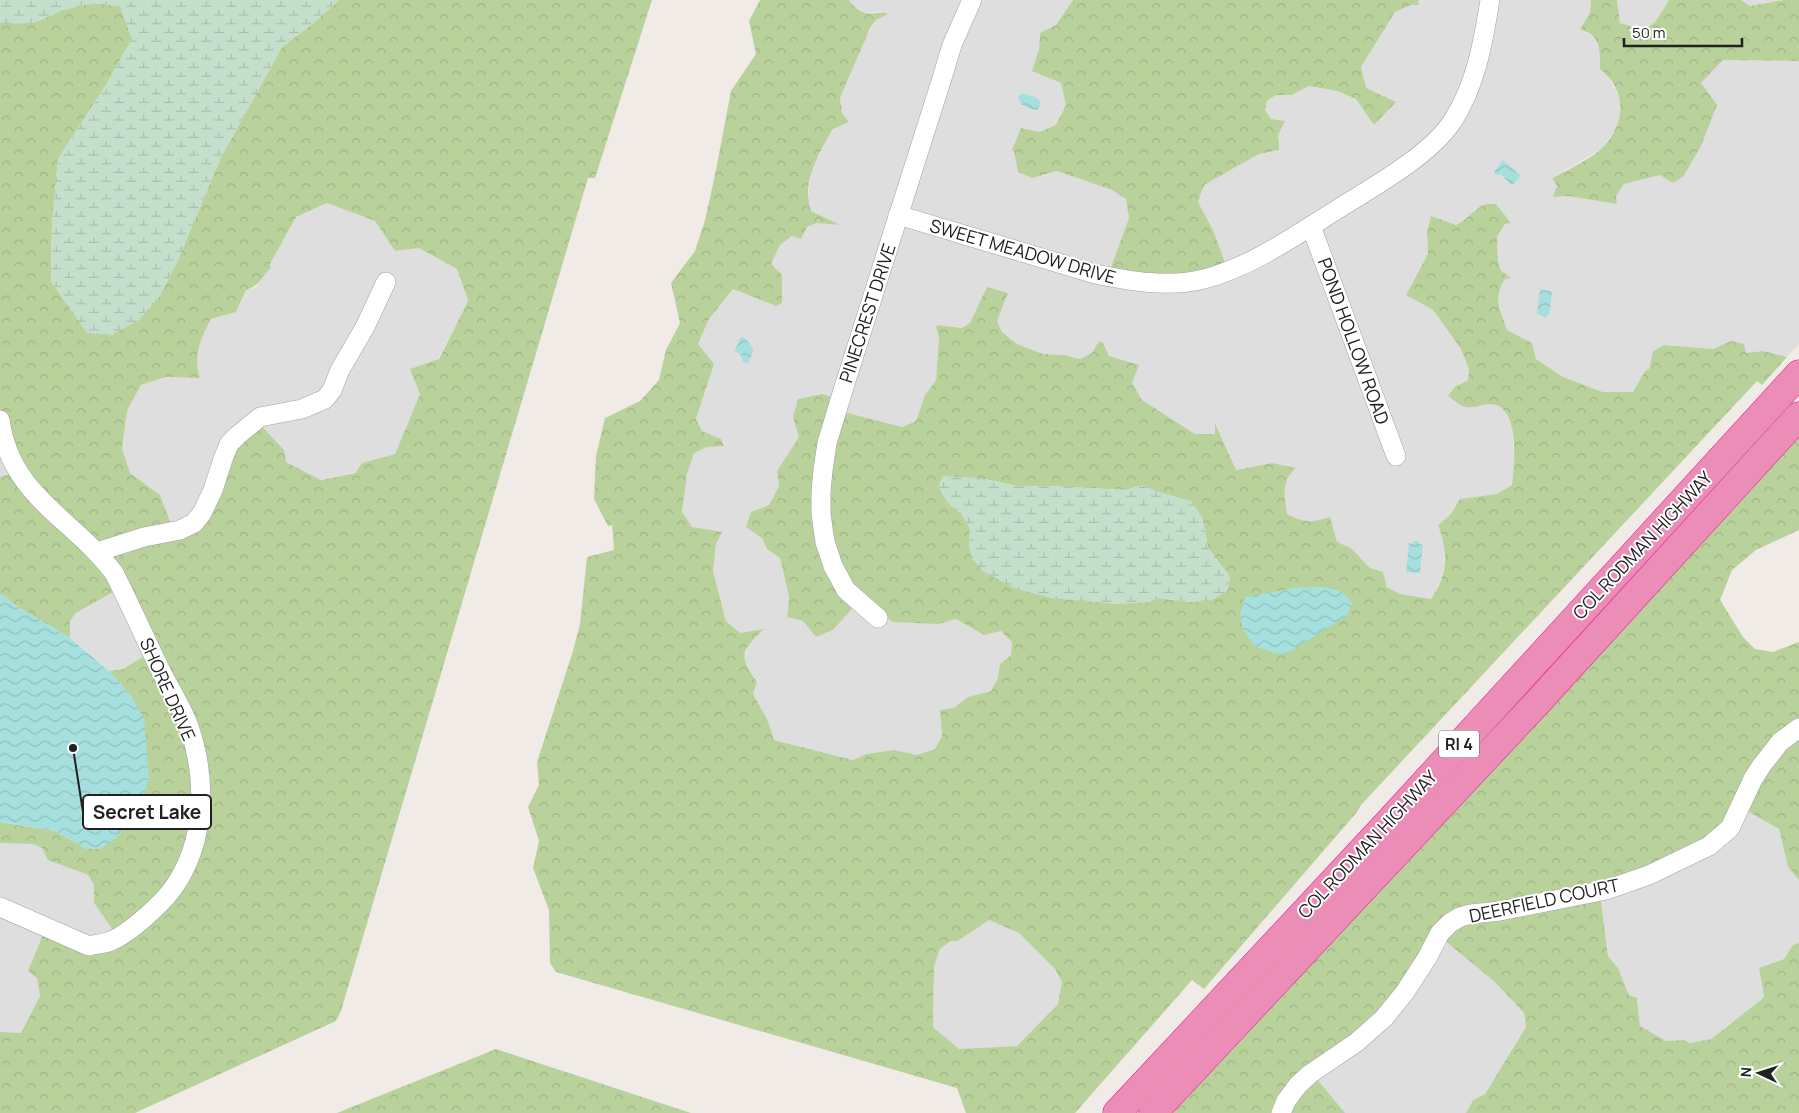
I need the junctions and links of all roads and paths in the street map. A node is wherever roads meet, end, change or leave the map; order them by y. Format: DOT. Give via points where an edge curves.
graph roads {
  1 [pos="972,0"];
  2 [pos="1490,0"];
  3 [pos="898,215"];
  4 [pos="1311,226"];
  5 [pos="386,282"];
  6 [pos="1799,374"];
  7 [pos="1799,416"];
  8 [pos="0,420"];
  9 [pos="1396,456"];
  10 [pos="97,552"];
  11 [pos="878,618"];
  12 [pos="1799,728"];
  13 [pos="0,907"];
  14 [pos="1117,1113"];
  15 [pos="1153,1113"];
  16 [pos="1281,1113"];
  1 -- 3 [label="street, PINECREST DRIVE" via="952,45"];
  2 -- 4 [label="street, SWEET MEADOW DRIVE" via="1471,86 1450,124 1416,158"];
  3 -- 4 [label="street, SWEET MEADOW DRIVE" via="1095,274 1160,283 1204,279 1269,252"];
  3 -- 11 [label="street, PINECREST DRIVE" via="827,442 821,492 825,542 833,566 846,590"];
  4 -- 9 [label="street, POND HOLLOW ROAD"];
  5 -- 10 [label="street" via="325,399 302,409 260,417 238,435 229,444 213,490 194,523 180,530"];
  6 -- 14 [label="highway, COL RODMAN HIGHWAY / RI 4"];
  7 -- 15 [label="highway, COL RODMAN HIGHWAY / RI 4" via="1536,704"];
  8 -- 10 [label="street, SHORE DRIVE" via="8,453 24,481 60,520"];
  10 -- 13 [label="street, SHORE DRIVE" via="114,573 188,725 199,768 198,829 187,866 168,896 113,940 89,946"];
  12 -- 16 [label="street, DEERFIELD COURT" via="1780,742 1762,765 1730,828 1709,846 1649,875 1606,890 1471,914 1450,923 1440,933 1405,992 1384,1018 1298,1085"];
}
